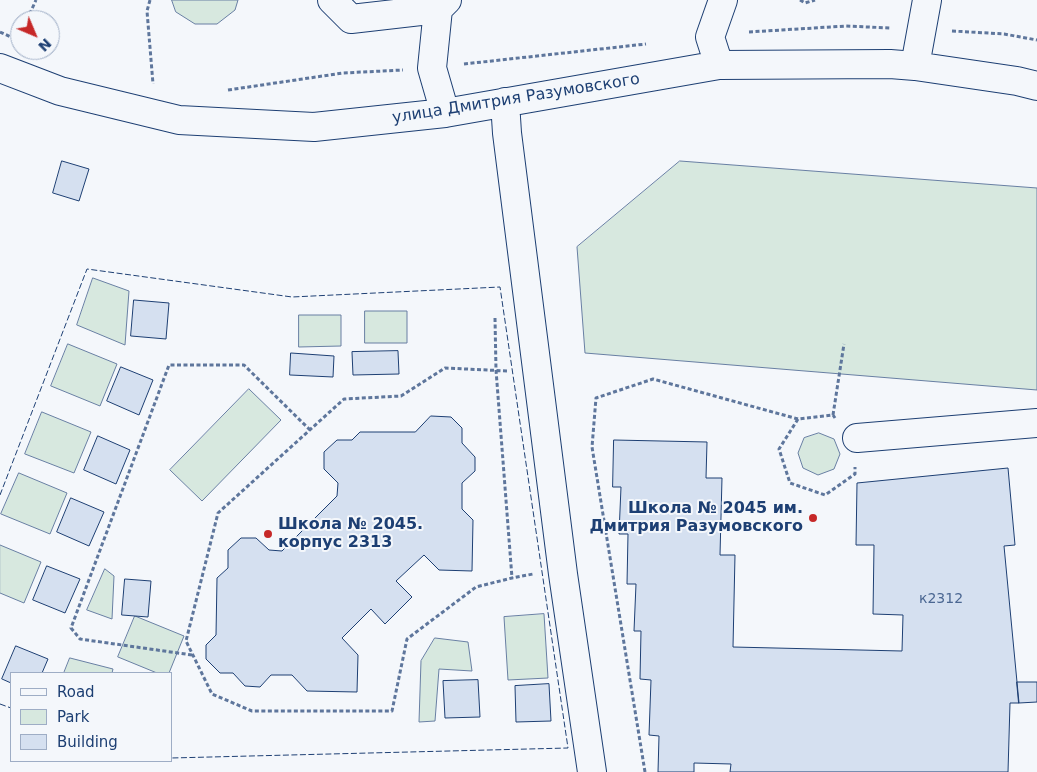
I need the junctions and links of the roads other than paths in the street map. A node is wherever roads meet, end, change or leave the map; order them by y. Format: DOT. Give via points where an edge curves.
graph roads {
  1 [pos="332,0"];
  2 [pos="724,0"];
  3 [pos="927,0"];
  4 [pos="443,4"];
  5 [pos="719,65"];
  6 [pos="915,66"];
  7 [pos="0,68"];
  8 [pos="1037,86"];
  9 [pos="505,102"];
  10 [pos="445,113"];
  11 [pos="1037,423"];
  12 [pos="857,438"];
  13 [pos="592,772"];
  1 -- 4 [label="street" via="351,19"];
  2 -- 5 [label="street" via="710,37"];
  3 -- 6 [label="street"];
  4 -- 10 [label="street" via="432,68"];
  5 -- 6 [label="street, улица Дмитрия Разумовского"];
  5 -- 9 [label="street, улица Дмитрия Разумовского"];
  6 -- 8 [label="street, улица Дмитрия Разумовского"];
  7 -- 10 [label="street, улица Дмитрия Разумовского" via="60,91 179,120 314,127"];
  9 -- 10 [label="street, улица Дмитрия Разумовского"];
  9 -- 13 [label="street" via="563,574"];
  11 -- 12 [label="street"];
}
